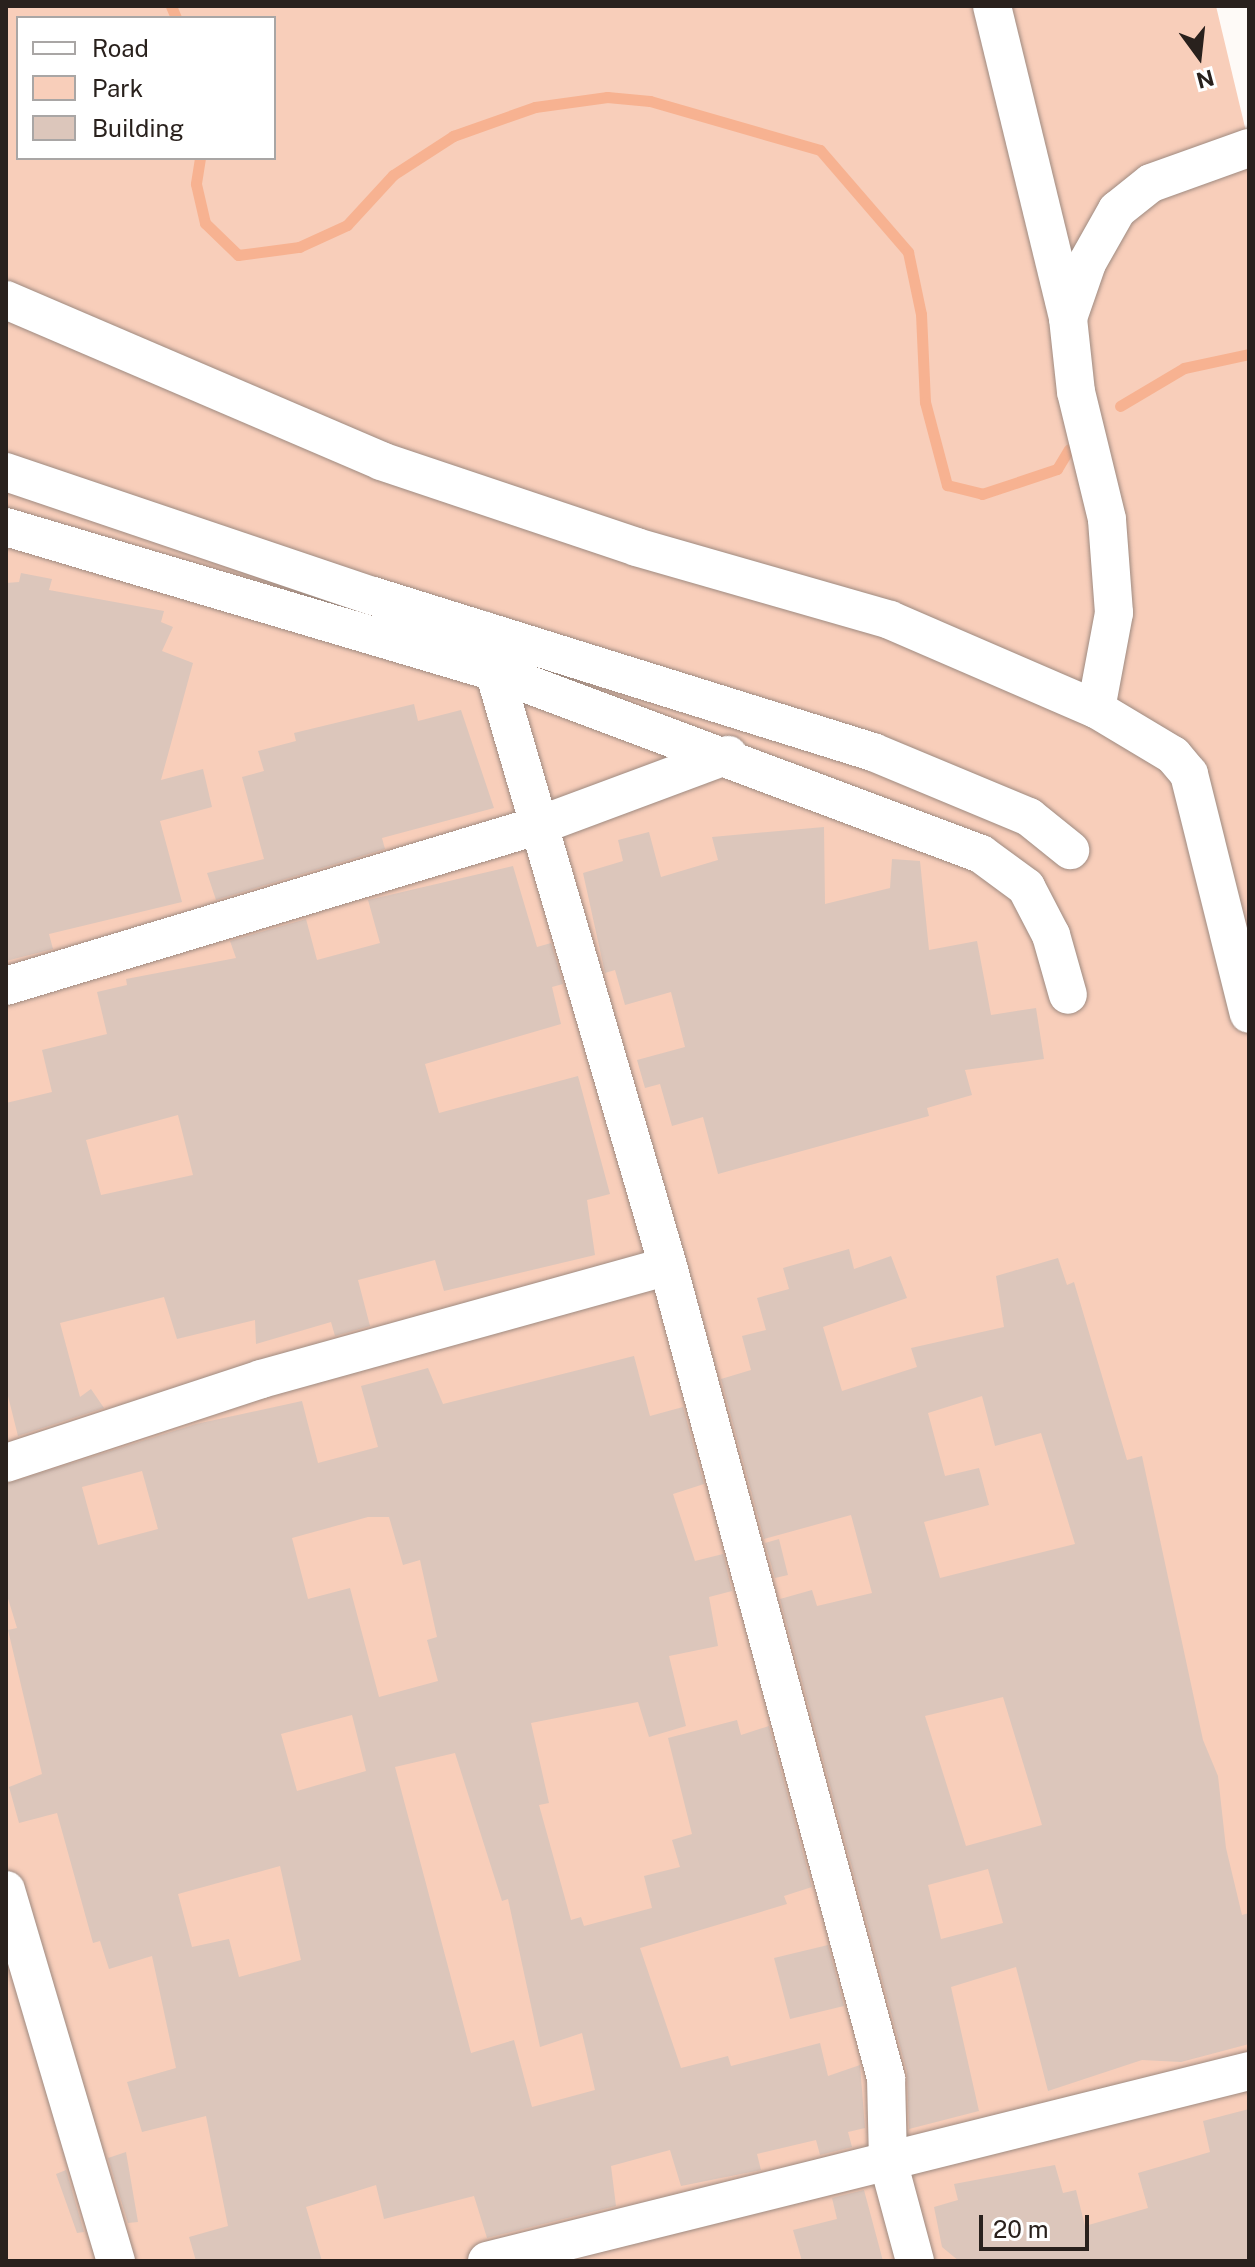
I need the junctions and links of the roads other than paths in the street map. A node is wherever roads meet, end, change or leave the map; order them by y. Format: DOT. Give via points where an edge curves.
graph roads {
  1 [pos="992,6"];
  2 [pos="1249,148"];
  3 [pos="6,300"];
  4 [pos="1068,318"];
  5 [pos="6,472"];
  6 [pos="6,527"];
  7 [pos="482,630"];
  8 [pos="495,672"];
  9 [pos="1096,709"];
  10 [pos="728,755"];
  11 [pos="540,825"];
  12 [pos="1070,850"];
  13 [pos="6,986"];
  14 [pos="1068,995"];
  15 [pos="1249,1014"];
  16 [pos="668,1266"];
  17 [pos="6,1463"];
  18 [pos="6,1890"];
  19 [pos="1249,2071"];
  20 [pos="888,2161"];
  21 [pos="536,2255"];
  22 [pos="116,2261"];
  23 [pos="487,2261"];
  24 [pos="915,2261"];
  1 -- 4 [label="street"];
  2 -- 4 [label="street" via="1151,183 1117,210 1087,263"];
  3 -- 9 [label="street" via="381,461 636,547 890,620"];
  4 -- 9 [label="street" via="1076,392 1107,519 1114,613"];
  5 -- 7 [label="street"];
  6 -- 8 [label="street"];
  7 -- 8 [label="street"];
  7 -- 12 [label="street" via="873,752 1029,817"];
  8 -- 10 [label="street"];
  8 -- 11 [label="street"];
  9 -- 15 [label="street" via="1173,755 1189,774"];
  10 -- 11 [label="street"];
  10 -- 14 [label="street" via="981,854 1026,887 1051,935"];
  11 -- 13 [label="street"];
  11 -- 16 [label="street"];
  16 -- 17 [label="street" via="261,1379"];
  16 -- 20 [label="street" via="886,2078"];
  18 -- 22 [label="street"];
  19 -- 20 [label="street"];
  20 -- 21 [label="street"];
  20 -- 24 [label="street"];
  21 -- 23 [label="street"];
}
